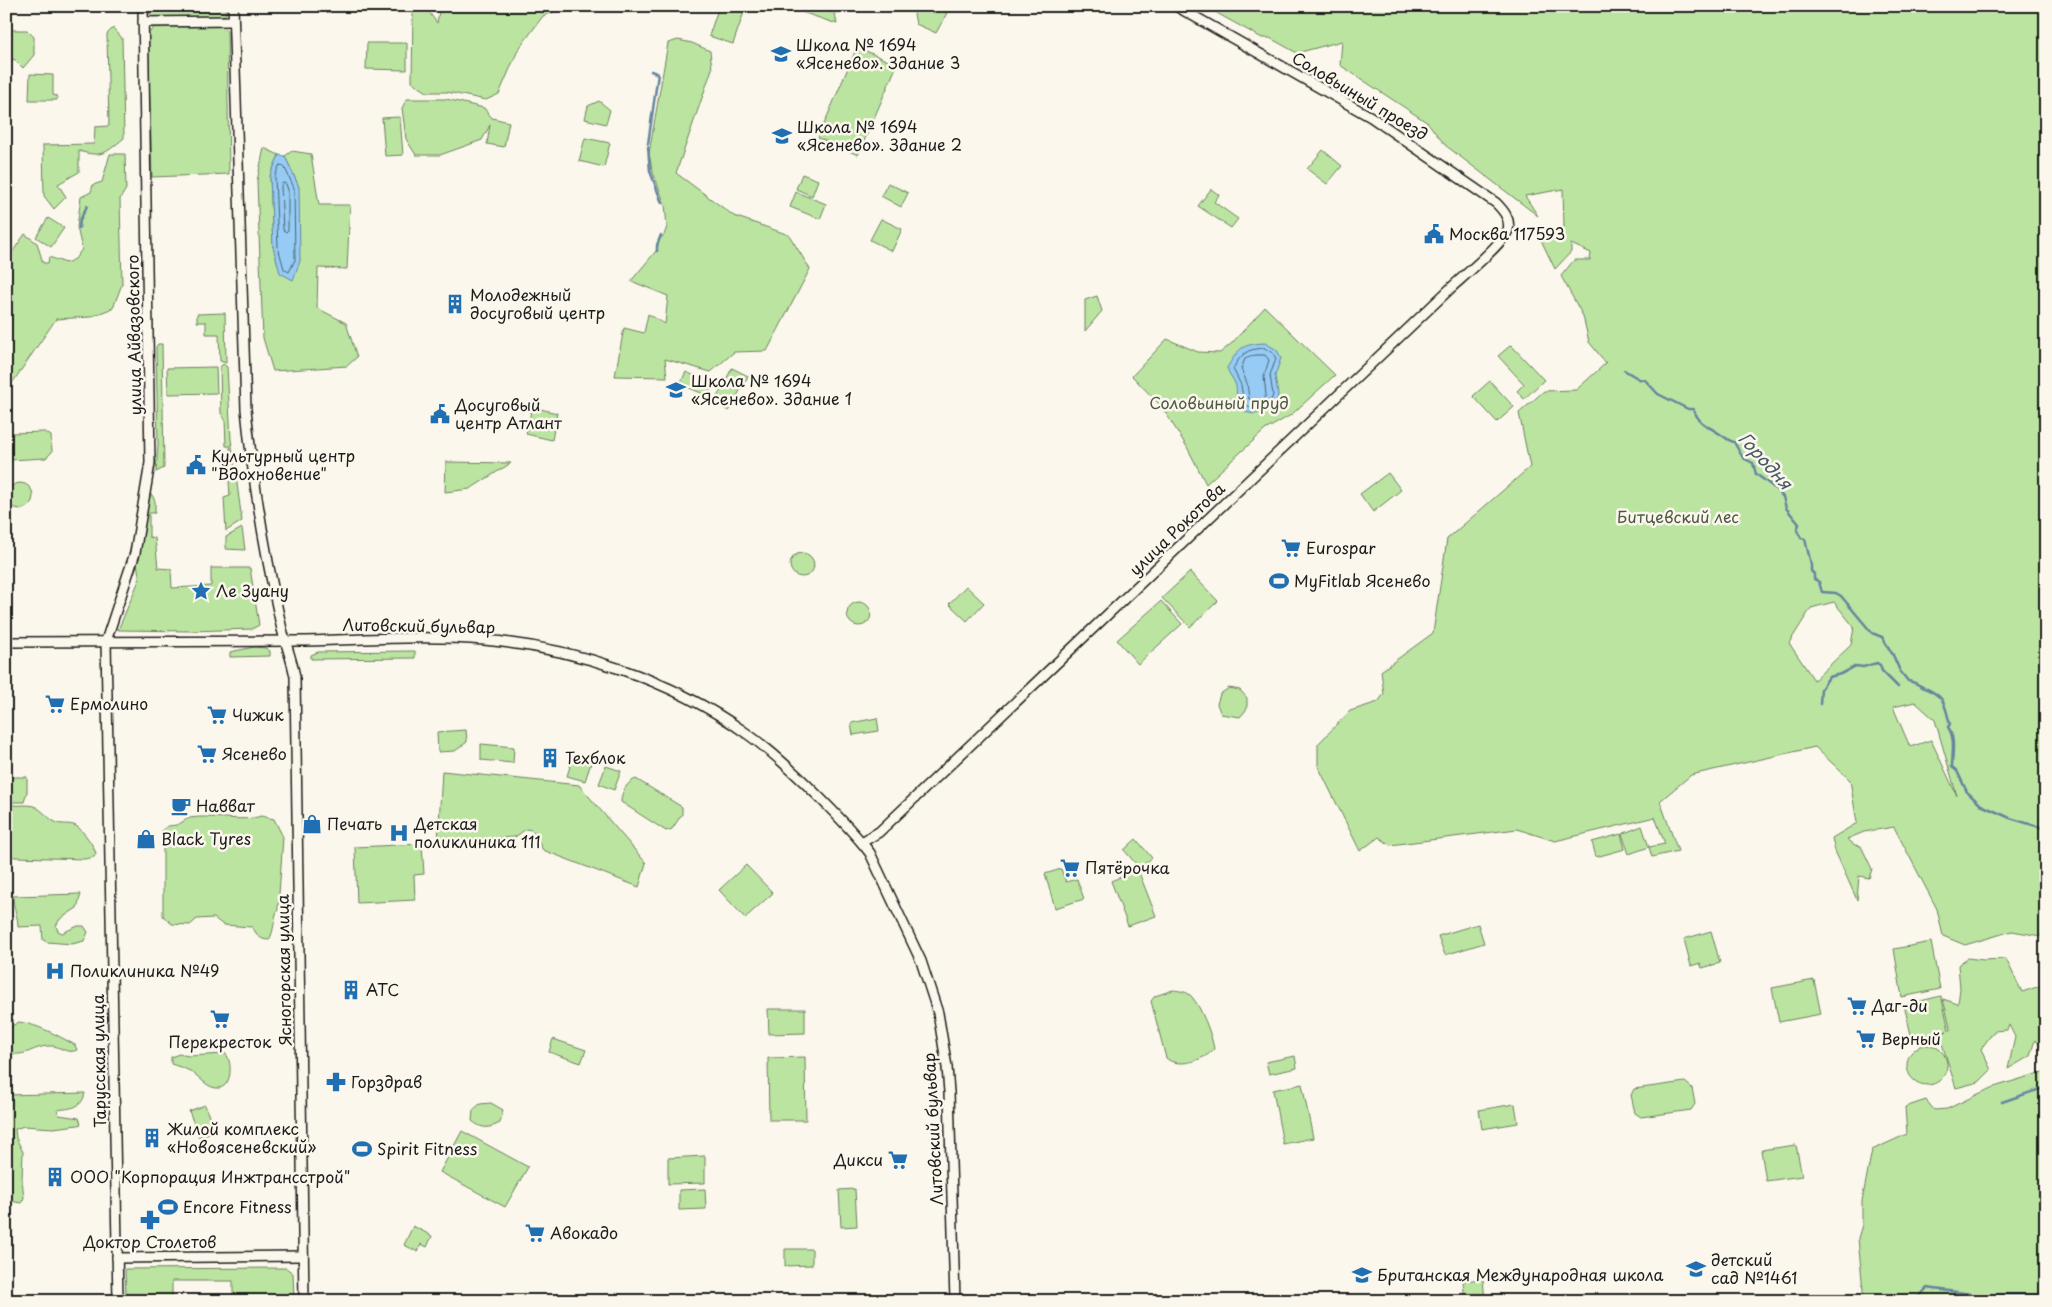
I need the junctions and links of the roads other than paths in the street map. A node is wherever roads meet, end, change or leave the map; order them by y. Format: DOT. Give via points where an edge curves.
graph roads {
  1 [pos="143,6"];
  2 [pos="233,6"];
  3 [pos="1176,6"];
  4 [pos="233,21"];
  5 [pos="143,22"];
  6 [pos="1508,231"];
  7 [pos="286,641"];
  8 [pos="6,642"];
  9 [pos="106,642"];
  10 [pos="862,842"];
  11 [pos="303,1256"];
  12 [pos="117,1258"];
  13 [pos="118,1301"];
  14 [pos="304,1301"];
  15 [pos="955,1301"];
  1 -- 5 [label="main road, улица Айвазовского"];
  2 -- 4 [label="main road"];
  3 -- 6 [label="main road, Соловьиный проезд" via="1386,126 1496,203 1508,221"];
  4 -- 5 [label="main road"];
  4 -- 7 [label="main road" via="246,409 255,492"];
  5 -- 9 [label="main road, улица Айвазовского" via="150,463 134,553"];
  6 -- 10 [label="main road, улица Рокотова" via="979,738 879,832"];
  7 -- 9 [label="main road, Литовский бульвар"];
  7 -- 10 [label="main road, Литовский бульвар" via="483,640 532,647 611,666 703,706 745,732 781,760"];
  7 -- 11 [label="main road, Ясногорская улица" via="295,677"];
  8 -- 9 [label="main road, Литовский бульвар"];
  9 -- 12 [label="main road, Тарусская улица"];
  10 -- 15 [label="main road, Литовский бульвар" via="921,961 938,1013 949,1092"];
  11 -- 12 [label="main road"];
  11 -- 14 [label="main road, Ясногорская улица"];
  12 -- 13 [label="main road, Тарусская улица"];
}
